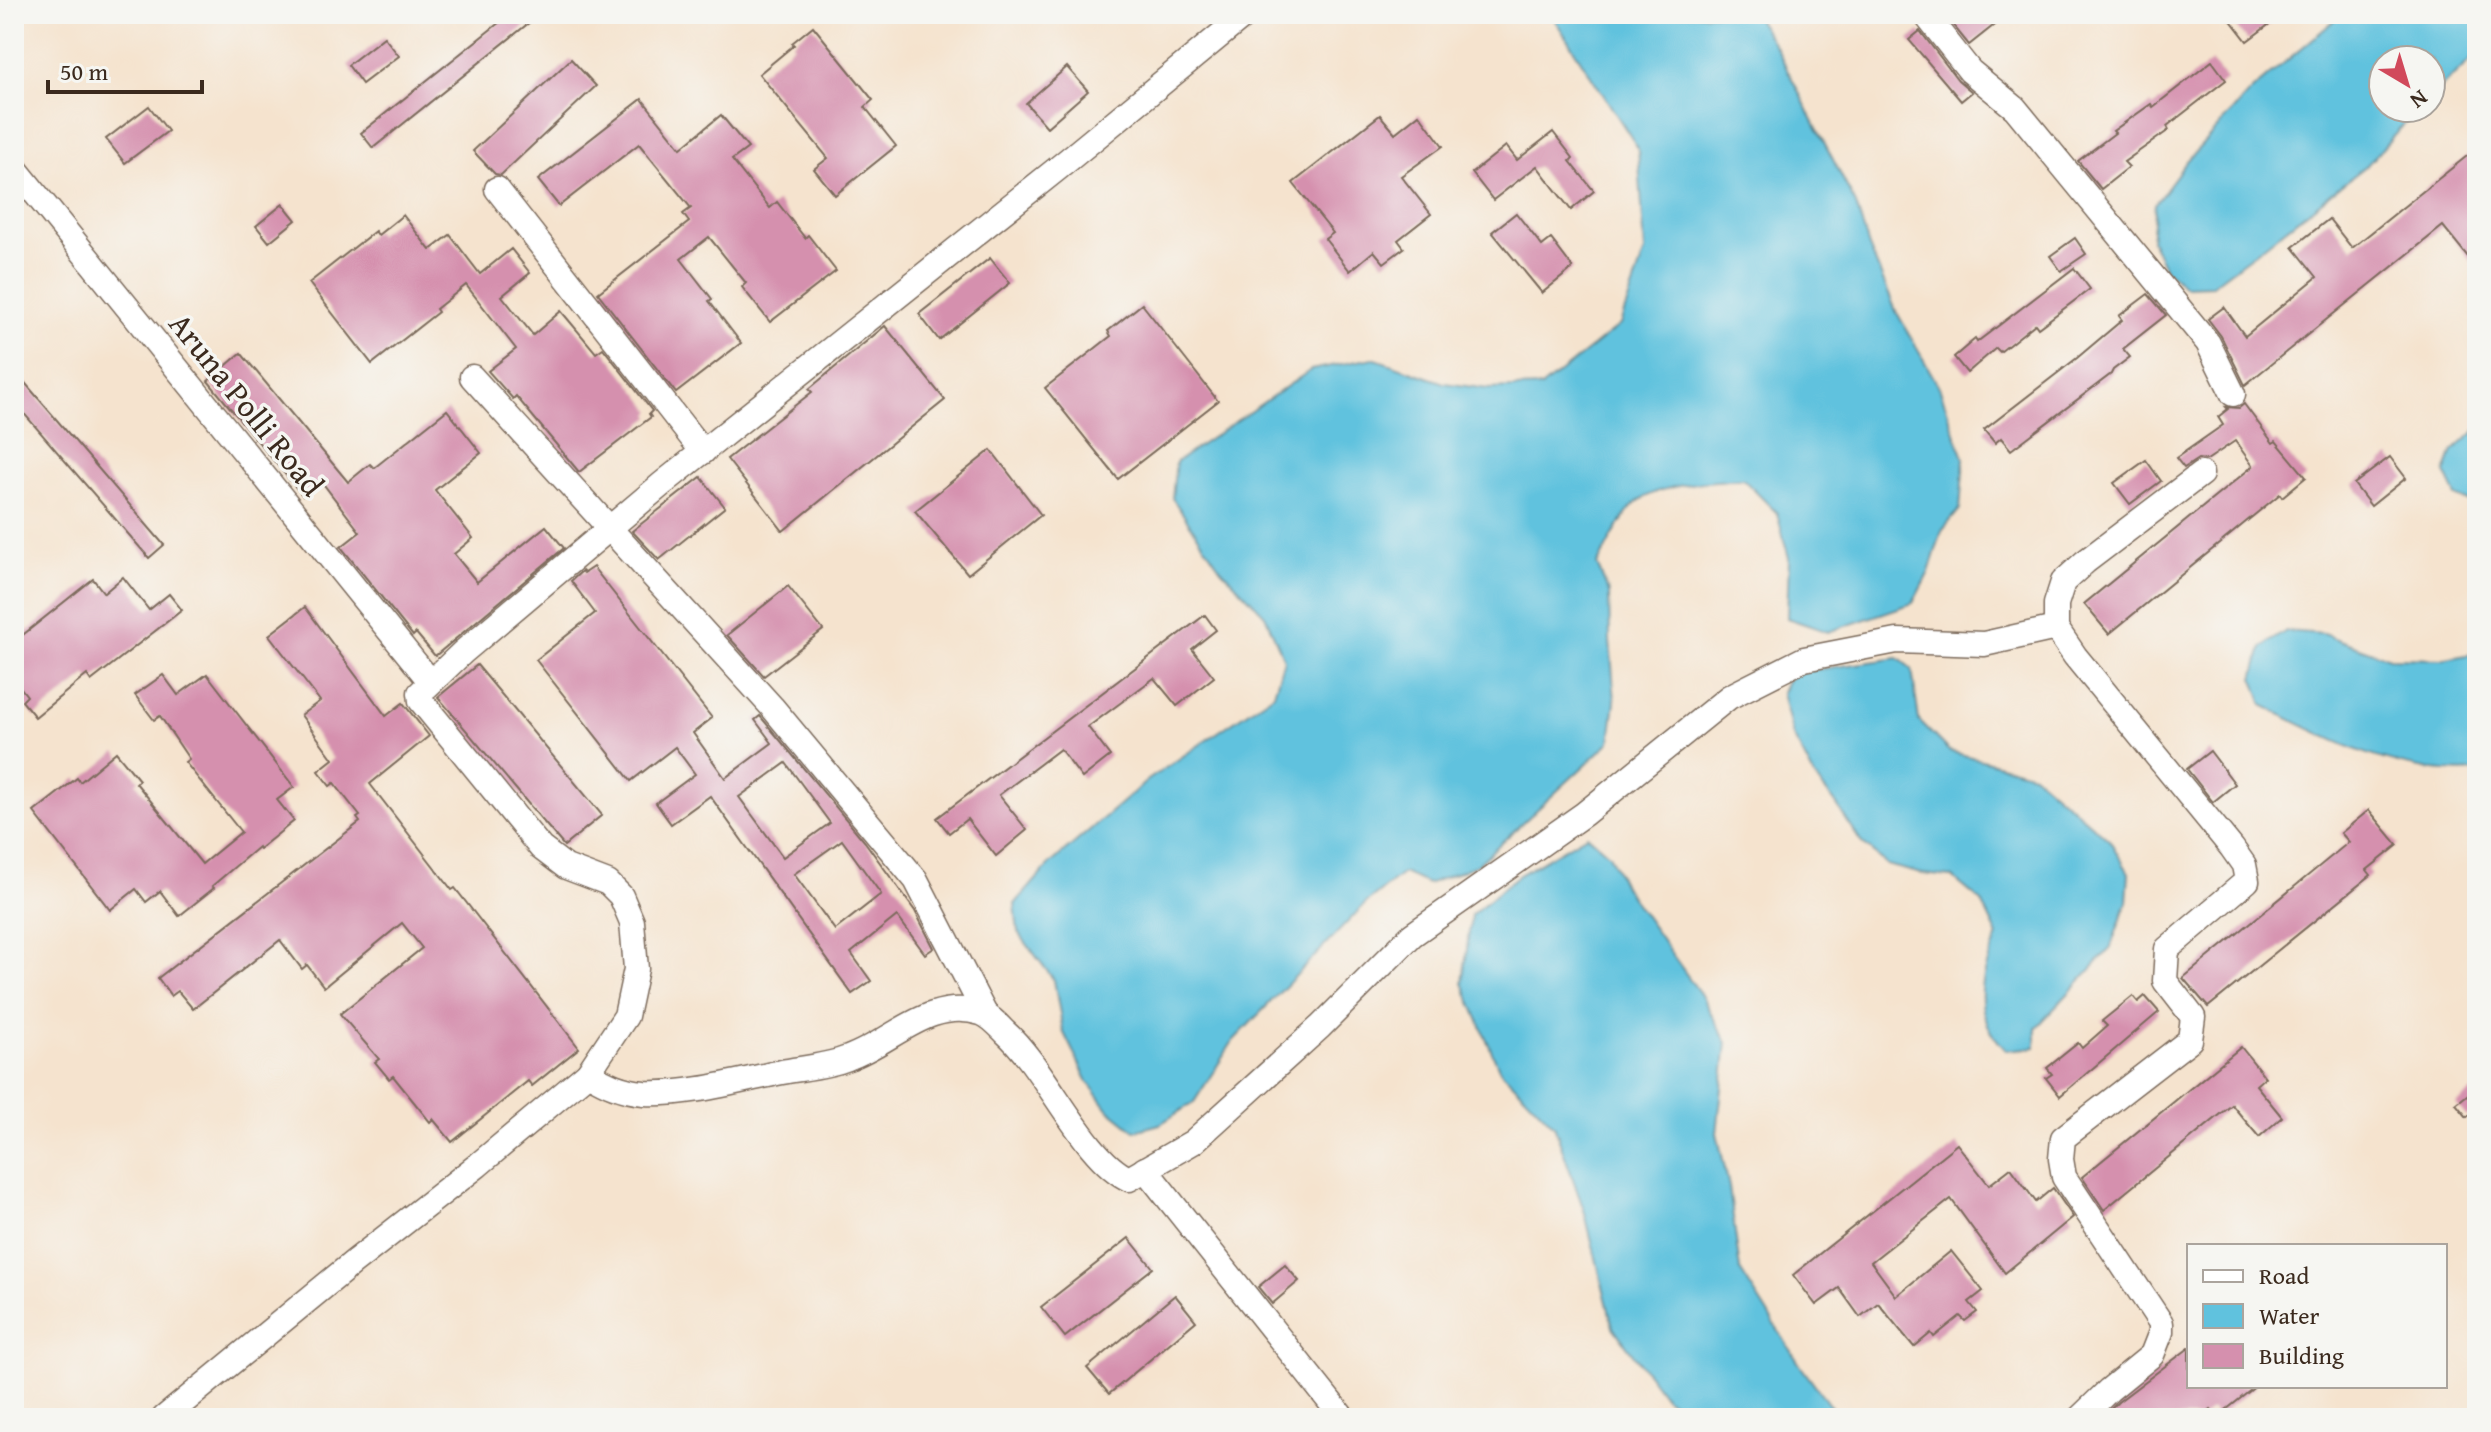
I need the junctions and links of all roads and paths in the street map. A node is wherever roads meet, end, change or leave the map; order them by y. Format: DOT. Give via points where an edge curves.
graph roads {
  1 [pos="1246,14"];
  2 [pos="1925,14"];
  3 [pos="14,167"];
  4 [pos="497,189"];
  5 [pos="472,377"];
  6 [pos="2233,394"];
  7 [pos="703,452"];
  8 [pos="2201,474"];
  9 [pos="611,527"];
  10 [pos="2056,628"];
  11 [pos="430,681"];
  12 [pos="985,1014"];
  13 [pos="588,1073"];
  14 [pos="1145,1169"];
  15 [pos="164,1418"];
  16 [pos="1343,1418"];
  17 [pos="2080,1418"];
  1 -- 7 [label="street"];
  2 -- 6 [label="street" via="1970,71 2015,108 2208,343"];
  3 -- 11 [label="street, Aruna Polli Road"];
  4 -- 7 [label="street"];
  5 -- 9 [label="street"];
  7 -- 9 [label="street"];
  8 -- 10 [label="street" via="2063,582"];
  9 -- 11 [label="street"];
  9 -- 12 [label="street" via="772,707 916,880"];
  10 -- 14 [label="street" via="1984,644 1897,641 1804,659 1729,697 1584,814 1412,935 1193,1142"];
  10 -- 17 [label="street" via="2232,848 2247,881 2167,949 2165,981 2193,1017 2190,1040 2063,1138 2064,1177 2161,1323 2152,1355"];
  11 -- 13 [label="street" via="420,693 421,701 541,848 566,867 608,883 621,896 632,922 636,969 626,1016"];
  12 -- 13 [label="street" via="955,1007 848,1058 665,1093 614,1088"];
  12 -- 14 [label="street" via="1020,1045 1114,1172 1129,1179"];
  13 -- 15 [label="street"];
  14 -- 16 [label="street"];
}
